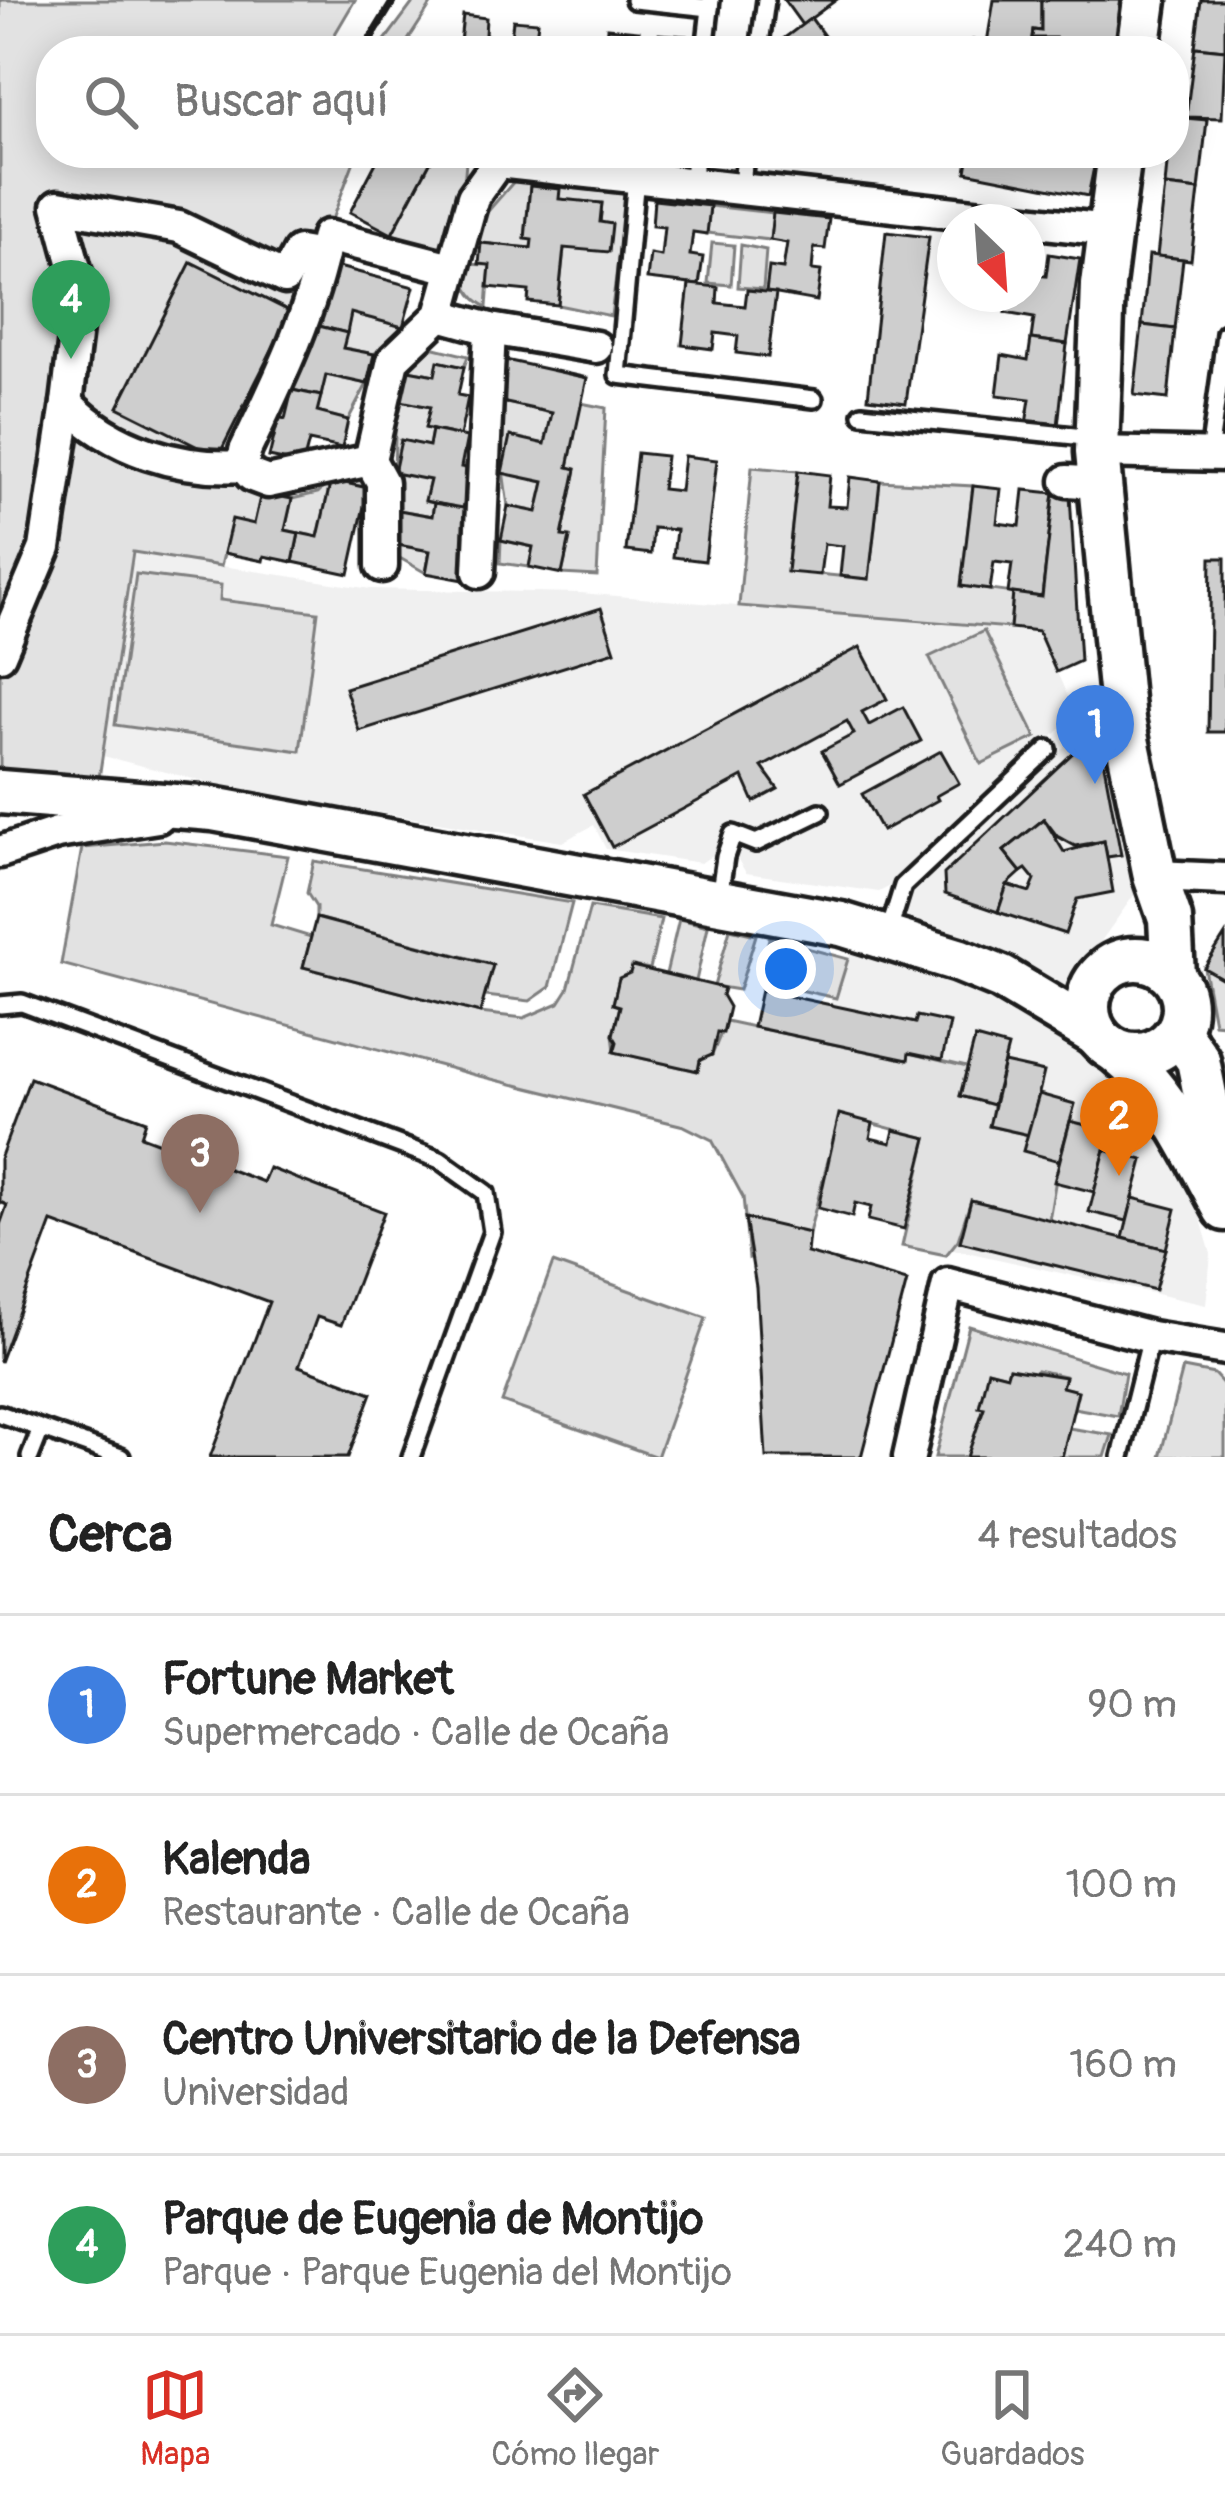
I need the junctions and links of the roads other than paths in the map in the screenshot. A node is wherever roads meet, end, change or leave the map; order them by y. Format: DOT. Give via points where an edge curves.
graph roads {
  1 [pos="634,0"];
  2 [pos="766,0"];
  3 [pos="1145,0"];
  4 [pos="710,4"];
  5 [pos="707,36"];
  6 [pos="761,36"];
  7 [pos="1140,36"];
  8 [pos="494,168"];
  9 [pos="553,168"];
  10 [pos="688,168"];
  11 [pos="696,168"];
  12 [pos="744,168"];
  13 [pos="1118,168"];
  14 [pos="636,177"];
  15 [pos="742,188"];
  16 [pos="1108,230"];
  17 [pos="334,248"];
  18 [pos="451,268"];
  19 [pos="440,316"];
  20 [pos="490,328"];
  21 [pos="1225,333"];
  22 [pos="596,347"];
  23 [pos="1223,370"];
  24 [pos="814,399"];
  25 [pos="67,403"];
  26 [pos="862,414"];
  27 [pos="1217,454"];
  28 [pos="370,460"];
  29 [pos="1090,463"];
  30 [pos="242,466"];
  31 [pos="382,566"];
  32 [pos="479,572"];
  33 [pos="0,655"];
  34 [pos="1048,749"];
  35 [pos="0,792"];
  36 [pos="54,797"];
  37 [pos="213,808"];
  38 [pos="820,812"];
  39 [pos="0,815"];
  40 [pos="0,852"];
  41 [pos="1155,876"];
  42 [pos="1225,879"];
  43 [pos="718,901"];
  44 [pos="887,937"];
  45 [pos="1109,971"];
  46 [pos="1173,975"];
  47 [pos="1002,978"];
  48 [pos="0,1005"];
  49 [pos="1179,1031"];
  50 [pos="1106,1043"];
  51 [pos="1225,1051"];
  52 [pos="1225,1191"];
  53 [pos="1225,1209"];
  54 [pos="1151,1337"];
  55 [pos="1225,1349"];
  56 [pos="0,1414"];
  57 [pos="41,1430"];
  58 [pos="30,1457"];
  59 [pos="121,1457"];
  60 [pos="411,1457"];
  61 [pos="909,1457"];
  62 [pos="1121,1457"];
  1 -- 4 [label="lane"];
  2 -- 6 [label="lane"];
  3 -- 7 [label="street"];
  4 -- 5 [label="lane"];
  8 -- 18 [label="street" via="473,196"];
  9 -- 14 [label="street"];
  10 -- 14 [label="street"];
  11 -- 15 [label="street"];
  12 -- 15 [label="lane"];
  13 -- 16 [label="street"];
  14 -- 24 [label="lane" via="618,375"];
  15 -- 16 [label="street"];
  16 -- 29 [label="street"];
  17 -- 18 [label="street"];
  17 -- 25 [label="street" via="299,252 285,278 179,226 58,206 77,276"];
  17 -- 30 [label="street"];
  18 -- 19 [label="street"];
  19 -- 20 [label="street"];
  19 -- 28 [label="street" via="392,360"];
  20 -- 22 [label="street"];
  20 -- 32 [label="street"];
  21 -- 23 [label="lane"];
  23 -- 27 [label="lane"];
  25 -- 30 [label="street" via="111,440 143,453"];
  25 -- 33 [label="street" via="45,548"];
  26 -- 29 [label="lane"];
  27 -- 29 [label="street"];
  28 -- 30 [label="street" via="268,482"];
  28 -- 31 [label="street" via="382,482"];
  29 -- 41 [label="street" via="1123,720"];
  34 -- 44 [label="lane" via="903,886"];
  35 -- 36 [label="street"];
  36 -- 37 [label="street"];
  36 -- 39 [label="street"];
  37 -- 40 [label="street" via="57,833"];
  37 -- 43 [label="street"];
  38 -- 43 [label="lane" via="756,843 734,834"];
  41 -- 42 [label="street"];
  41 -- 45 [label="street" via="1143,930"];
  41 -- 46 [label="street" via="1170,919"];
  43 -- 44 [label="street"];
  44 -- 47 [label="street"];
  45 -- 46 [label="street" via="1150,961"];
  45 -- 47 [label="street"];
  45 -- 50 [label="street" via="1087,1007"];
  46 -- 49 [label="street" via="1185,1003"];
  47 -- 50 [label="street"];
  48 -- 60 [label="lane" via="22,1004 440,1160 486,1193 492,1232"];
  49 -- 50 [label="street" via="1145,1055"];
  49 -- 51 [label="street"];
  49 -- 52 [label="street" via="1198,1060"];
  50 -- 53 [label="street" via="1145,1075"];
  54 -- 55 [label="street"];
  54 -- 61 [label="street" via="948,1284"];
  54 -- 62 [label="lane"];
  56 -- 57 [label="lane"];
  57 -- 58 [label="lane"];
  57 -- 59 [label="lane"];
}
